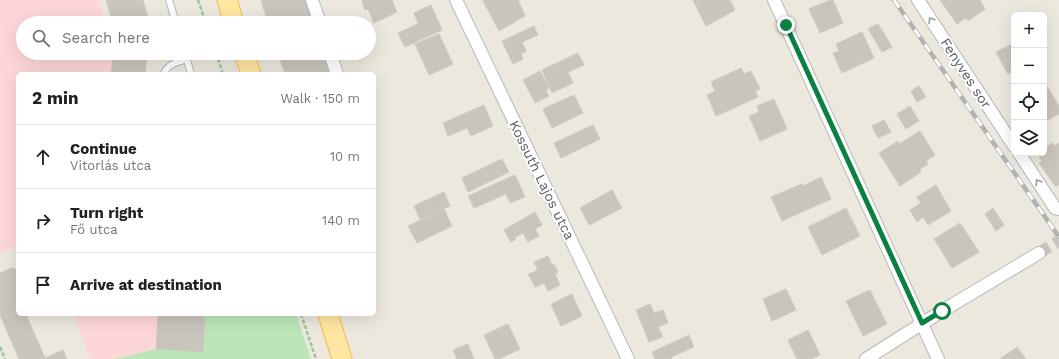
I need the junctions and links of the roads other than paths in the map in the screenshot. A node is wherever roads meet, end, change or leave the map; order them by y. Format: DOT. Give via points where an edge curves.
graph roads {
  1 [pos="169,0"];
  2 [pos="227,0"];
  3 [pos="312,0"];
  4 [pos="456,0"];
  5 [pos="774,0"];
  6 [pos="918,0"];
  7 [pos="174,16"];
  8 [pos="232,16"];
  9 [pos="318,16"];
  10 [pos="179,60"];
  11 [pos="187,60"];
  12 [pos="246,60"];
  13 [pos="332,60"];
  14 [pos="164,72"];
  15 [pos="190,72"];
  16 [pos="250,72"];
  17 [pos="336,72"];
  18 [pos="1011,141"];
  19 [pos="1021,156"];
  20 [pos="1059,209"];
  21 [pos="1039,253"];
  22 [pos="329,316"];
  23 [pos="922,323"];
  24 [pos="342,359"];
  25 [pos="628,359"];
  26 [pos="866,359"];
  27 [pos="938,359"];
  1 -- 7 [label="lane"];
  2 -- 8 [label="main road"];
  3 -- 9 [label="street"];
  4 -- 25 [label="street, Kossuth Lajos utca"];
  5 -- 23 [label="street"];
  18 -- 6 [label="street, Fenyves sor, one-way"];
  10 -- 14 [label="lane"];
  11 -- 15 [label="lane"];
  12 -- 16 [label="main road"];
  13 -- 17 [label="street"];
  20 -- 19 [label="street, one-way" via="1055,208"];
  21 -- 23 [label="street"];
  22 -- 24 [label="main road"];
  23 -- 26 [label="street"];
  23 -- 27 [label="street"];
}
